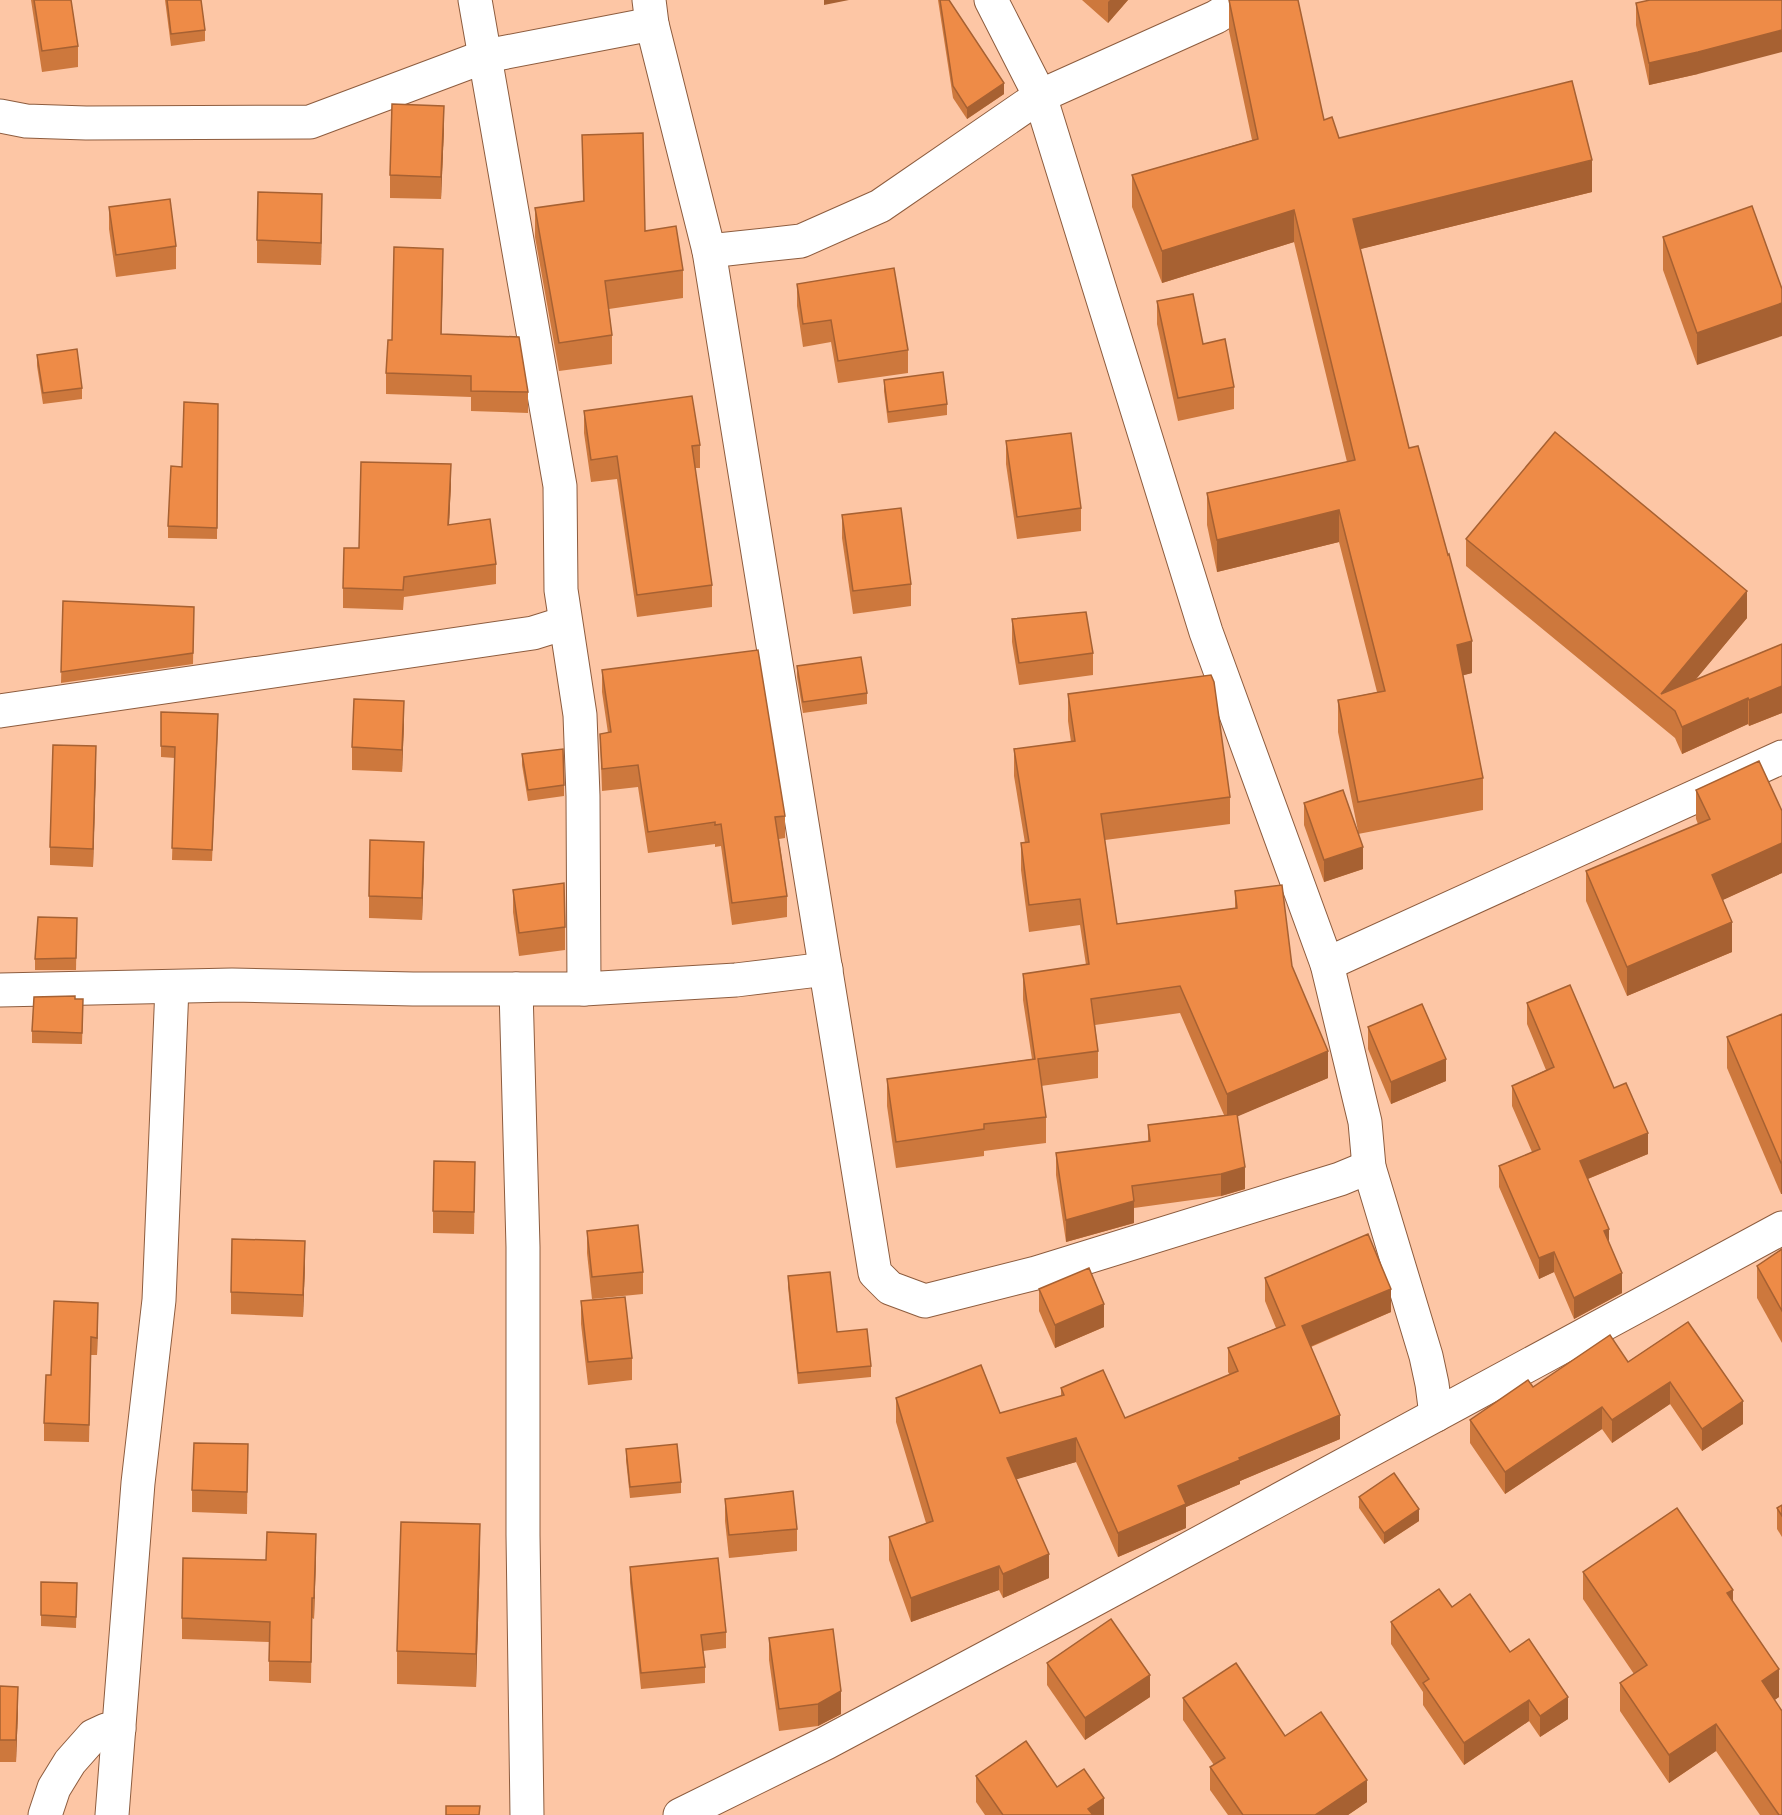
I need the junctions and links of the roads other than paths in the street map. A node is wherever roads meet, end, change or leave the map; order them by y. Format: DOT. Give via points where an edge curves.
graph roads {
  1 [pos="475,0"];
  2 [pos="991,0"];
  3 [pos="1243,0"];
  4 [pos="651,12"];
  5 [pos="486,56"];
  6 [pos="1040,96"];
  7 [pos="0,116"];
  8 [pos="709,251"];
  9 [pos="565,623"];
  10 [pos="0,711"];
  11 [pos="1782,757"];
  12 [pos="1327,964"];
  13 [pos="826,969"];
  14 [pos="172,987"];
  15 [pos="516,988"];
  16 [pos="584,989"];
  17 [pos="0,990"];
  18 [pos="1369,1167"];
  19 [pos="1782,1228"];
  20 [pos="1436,1415"];
  21 [pos="119,1729"];
  22 [pos="45,1815"];
  23 [pos="112,1815"];
  24 [pos="527,1815"];
  25 [pos="680,1815"];
  1 -- 5 [label="street"];
  2 -- 6 [label="street"];
  3 -- 6 [label="street" via="1216,17"];
  4 -- 5 [label="street"];
  4 -- 8 [label="street"];
  5 -- 7 [label="street" via="310,122 86,123"];
  5 -- 9 [label="street" via="559,474"];
  6 -- 8 [label="street" via="880,206 801,241"];
  6 -- 12 [label="street" via="1206,632"];
  8 -- 13 [label="street"];
  9 -- 10 [label="street" via="533,633"];
  9 -- 16 [label="street" via="580,715"];
  11 -- 12 [label="street"];
  12 -- 18 [label="street" via="1365,1122"];
  13 -- 16 [label="street" via="736,980"];
  13 -- 18 [label="street" via="875,1273 890,1288 925,1301 1036,1273"];
  14 -- 15 [label="street"];
  14 -- 17 [label="street"];
  14 -- 21 [label="street" via="159,1300 138,1483"];
  15 -- 16 [label="street"];
  15 -- 24 [label="street" via="523,1247"];
  18 -- 20 [label="street" via="1426,1356"];
  19 -- 20 [label="street"];
  20 -- 25 [label="street" via="836,1737"];
  21 -- 22 [label="street" via="93,1736 54,1788"];
  21 -- 23 [label="street"];
}
